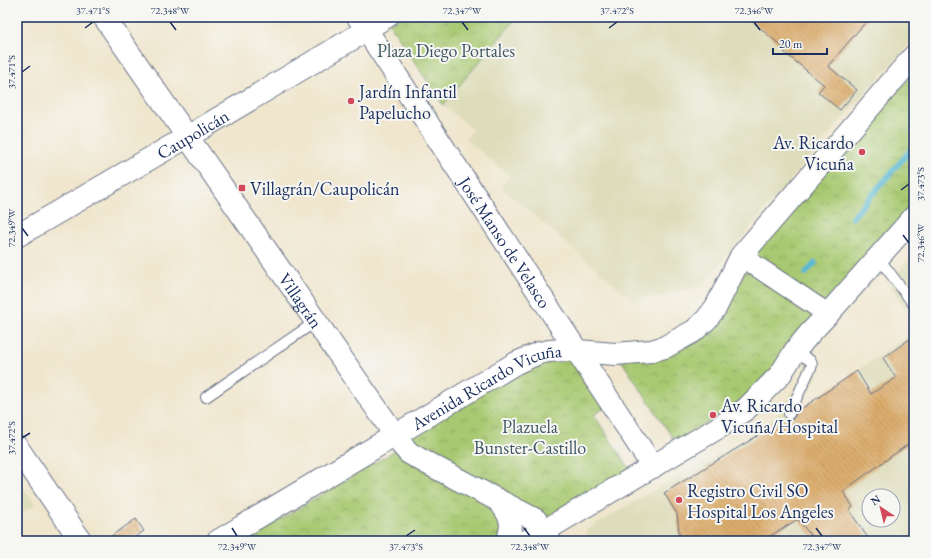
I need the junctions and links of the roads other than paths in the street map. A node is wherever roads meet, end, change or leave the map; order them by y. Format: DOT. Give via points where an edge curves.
graph roads {
  1 [pos="104,17"];
  2 [pos="388,17"];
  3 [pos="363,23"];
  4 [pos="914,56"];
  5 [pos="187,137"];
  6 [pos="914,216"];
  7 [pos="17,236"];
  8 [pos="741,256"];
  9 [pos="878,257"];
  10 [pos="914,305"];
  11 [pos="828,314"];
  12 [pos="315,322"];
  13 [pos="810,332"];
  14 [pos="577,351"];
  15 [pos="206,397"];
  16 [pos="789,414"];
  17 [pos="394,436"];
  18 [pos="17,447"];
  19 [pos="653,467"];
  20 [pos="498,500"];
  21 [pos="540,538"];
  22 [pos="81,541"];
  23 [pos="218,541"];
  24 [pos="507,541"];
  1 -- 5 [label="main road, Villagrán"];
  2 -- 3 [label="street"];
  3 -- 5 [label="main road, Caupolicán"];
  3 -- 14 [label="main road, José Manso de Velasco"];
  4 -- 8 [label="main road, Avenida Ricardo Vicuña"];
  5 -- 7 [label="main road, Caupolicán"];
  5 -- 12 [label="main road, Villagrán"];
  6 -- 9 [label="main road"];
  8 -- 11 [label="street"];
  8 -- 14 [label="main road, Avenida Ricardo Vicuña" via="716,308 694,331 665,347 651,350 615,354"];
  9 -- 10 [label="lane"];
  9 -- 11 [label="main road"];
  11 -- 13 [label="main road"];
  12 -- 15 [label="lane"];
  12 -- 17 [label="main road, Villagrán"];
  13 -- 16 [label="lane" via="800,351 812,365"];
  13 -- 19 [label="main road" via="780,375 746,409"];
  14 -- 17 [label="main road, Avenida Ricardo Vicuña" via="549,351 516,363"];
  14 -- 19 [label="main road, José Manso de Velasco"];
  17 -- 20 [label="main road, Villagrán" via="419,459"];
  17 -- 23 [label="main road, Avenida Ricardo Vicuña"];
  18 -- 22 [label="main road"];
  19 -- 21 [label="main road"];
  20 -- 21 [label="main road, Villagrán" via="536,520"];
  20 -- 24 [label="main road" via="511,520"];
}
